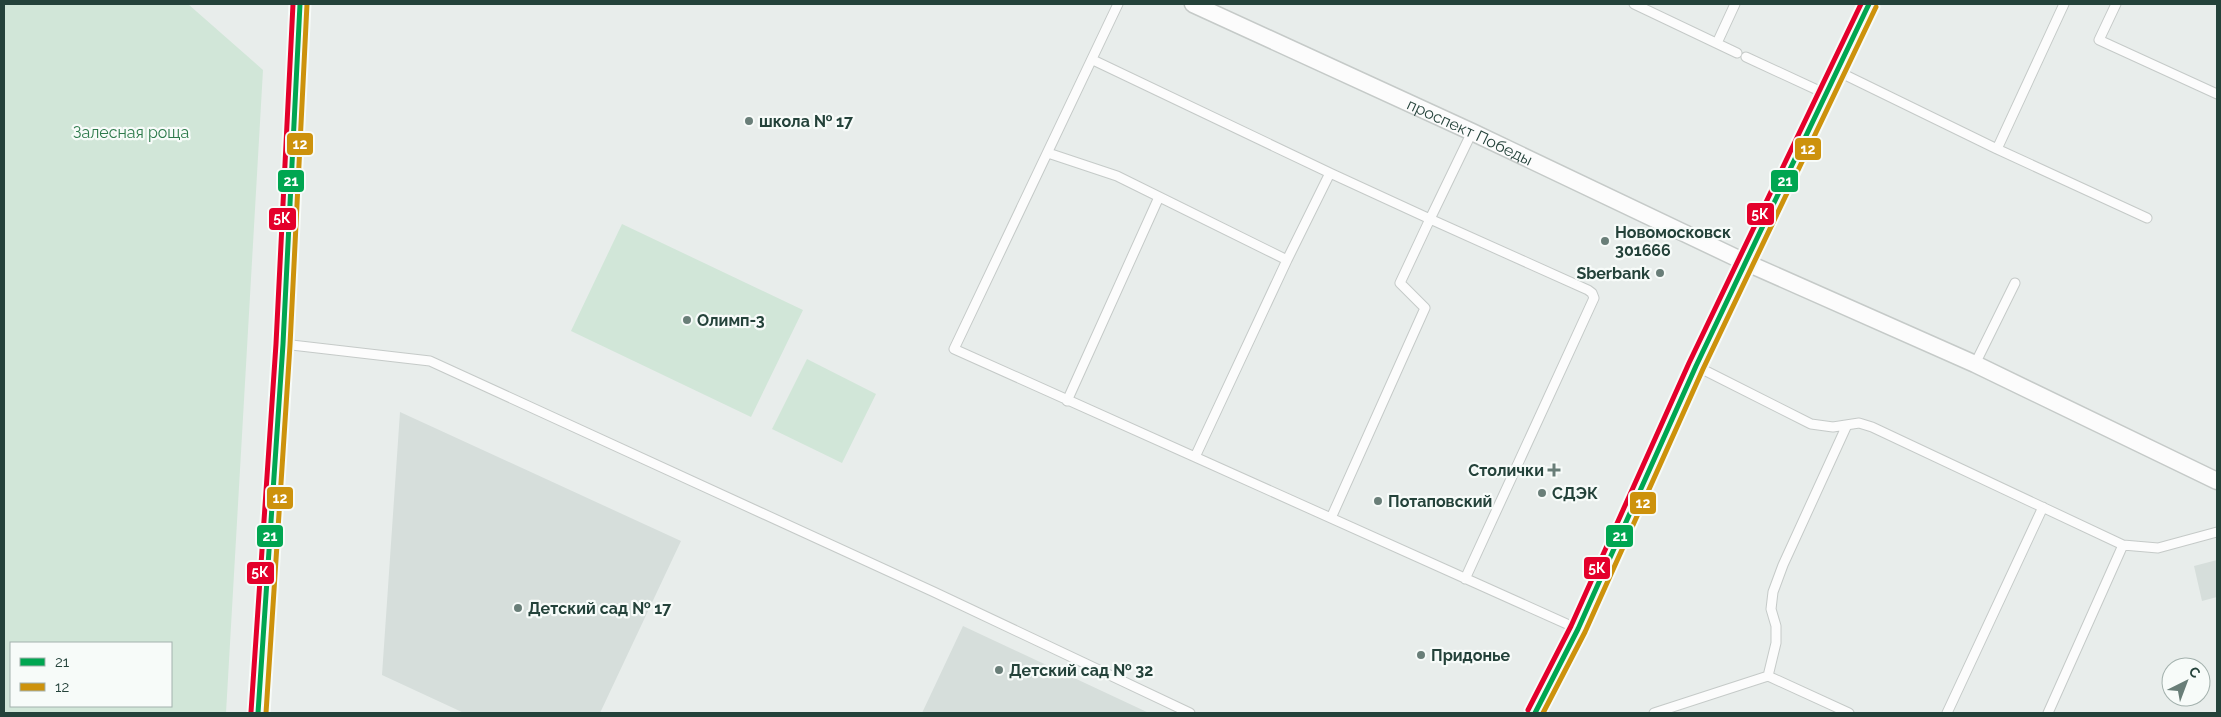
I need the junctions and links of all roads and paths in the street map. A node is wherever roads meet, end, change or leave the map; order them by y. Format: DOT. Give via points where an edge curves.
graph roads {
  1 [pos="300,4"];
  2 [pos="1118,4"];
  3 [pos="1192,4"];
  4 [pos="1634,4"];
  5 [pos="1735,4"];
  6 [pos="1869,4"];
  7 [pos="2064,4"];
  8 [pos="2116,4"];
  9 [pos="1216,9"];
  10 [pos="1717,43"];
  11 [pos="1737,53"];
  12 [pos="1746,57"];
  13 [pos="1092,60"];
  14 [pos="1837,71"];
  15 [pos="1826,94"];
  16 [pos="2217,94"];
  17 [pos="1472,132"];
  18 [pos="1997,149"];
  19 [pos="1048,153"];
  20 [pos="1330,172"];
  21 [pos="1159,197"];
  22 [pos="2147,218"];
  23 [pos="1430,219"];
  24 [pos="1287,260"];
  25 [pos="1747,263"];
  26 [pos="2016,283"];
  27 [pos="282,344"];
  28 [pos="1975,364"];
  29 [pos="1696,366"];
  30 [pos="1067,401"];
  31 [pos="1847,425"];
  32 [pos="1195,457"];
  33 [pos="2217,481"];
  34 [pos="2043,507"];
  35 [pos="1331,518"];
  36 [pos="2217,532"];
  37 [pos="2123,546"];
  38 [pos="1465,578"];
  39 [pos="1578,629"];
  40 [pos="1768,676"];
  41 [pos="258,713"];
  42 [pos="1190,713"];
  43 [pos="1535,713"];
  44 [pos="1654,713"];
  45 [pos="1849,713"];
  46 [pos="1946,713"];
  47 [pos="2048,713"];
  1 -- 27 [label="street"];
  2 -- 13 [label="lane"];
  3 -- 9 [label="street, проспект Победы"];
  4 -- 10 [label="lane"];
  5 -- 10 [label="lane"];
  6 -- 14 [label="street"];
  7 -- 18 [label="lane"];
  8 -- 16 [label="lane" via="2099,40"];
  9 -- 17 [label="street, проспект Победы"];
  10 -- 11 [label="lane"];
  12 -- 15 [label="lane"];
  13 -- 19 [label="lane"];
  13 -- 20 [label="lane"];
  14 -- 15 [label="street"];
  14 -- 18 [label="lane"];
  15 -- 25 [label="street"];
  17 -- 23 [label="lane"];
  17 -- 25 [label="street, проспект Победы"];
  18 -- 22 [label="lane"];
  19 -- 21 [label="lane" via="1117,176"];
  19 -- 30 [label="lane" via="954,349"];
  20 -- 23 [label="lane"];
  20 -- 24 [label="lane"];
  21 -- 24 [label="lane"];
  21 -- 30 [label="lane"];
  23 -- 35 [label="lane" via="1400,283 1425,308"];
  23 -- 38 [label="lane" via="1588,290 1594,298"];
  24 -- 32 [label="lane"];
  25 -- 28 [label="street, проспект Победы"];
  25 -- 29 [label="street"];
  26 -- 28 [label="lane"];
  27 -- 41 [label="street"];
  27 -- 42 [label="lane" via="430,361"];
  28 -- 33 [label="street, проспект Победы"];
  29 -- 31 [label="lane" via="1811,424"];
  29 -- 39 [label="street"];
  30 -- 32 [label="lane"];
  31 -- 34 [label="lane" via="1859,423 1872,427"];
  31 -- 40 [label="lane" via="1782,565 1773,592 1771,609 1776,643"];
  32 -- 35 [label="lane"];
  34 -- 37 [label="lane"];
  34 -- 46 [label="lane"];
  35 -- 38 [label="lane"];
  36 -- 37 [label="lane" via="2158,548"];
  37 -- 47 [label="lane"];
  38 -- 39 [label="lane"];
  39 -- 43 [label="street"];
  40 -- 44 [label="lane"];
  40 -- 45 [label="lane"];
}
